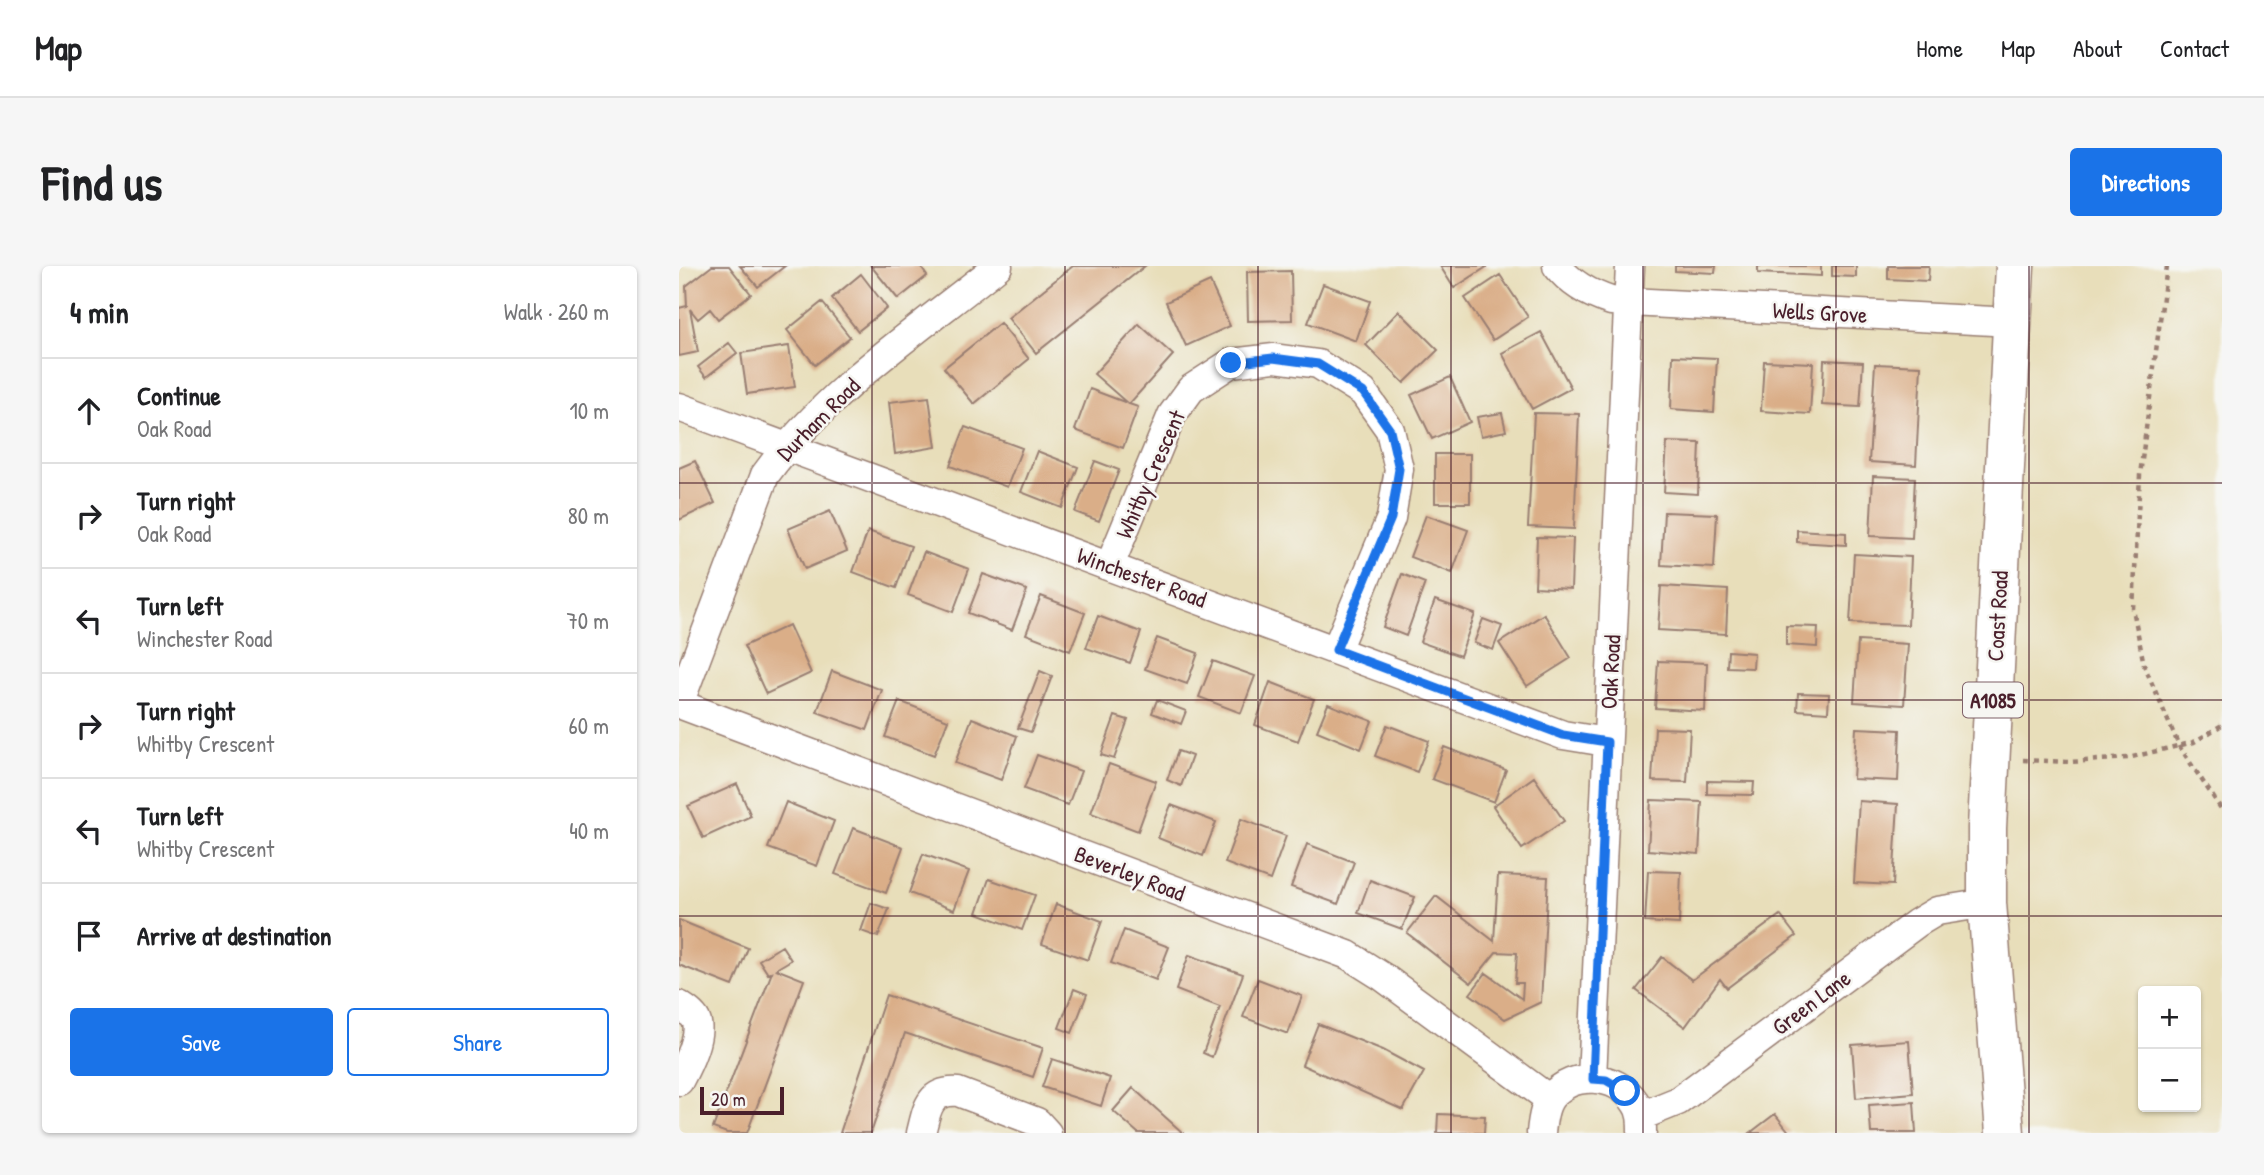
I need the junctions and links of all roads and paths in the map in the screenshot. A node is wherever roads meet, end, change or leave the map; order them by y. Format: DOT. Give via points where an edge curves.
graph roads {
  1 [pos="998,266"];
  2 [pos="1557,266"];
  3 [pos="1630,266"];
  4 [pos="2015,266"];
  5 [pos="2167,266"];
  6 [pos="1628,303"];
  7 [pos="2012,322"];
  8 [pos="679,407"];
  9 [pos="786,446"];
  10 [pos="1110,565"];
  11 [pos="1336,650"];
  12 [pos="679,704"];
  13 [pos="2222,725"];
  14 [pos="1607,742"];
  15 [pos="2179,746"];
  16 [pos="2022,760"];
  17 [pos="2222,810"];
  18 [pos="1987,903"];
  19 [pos="679,1005"];
  20 [pos="1593,1079"];
  21 [pos="679,1081"];
  22 [pos="1549,1099"];
  23 [pos="1642,1124"];
  24 [pos="921,1133"];
  25 [pos="1047,1133"];
  26 [pos="1541,1133"];
  27 [pos="2005,1133"];
  1 -- 9 [label="street, Durham Road" via="833,398"];
  2 -- 6 [label="street, Wells Grove" via="1593,296"];
  3 -- 6 [label="street, Oak Road"];
  4 -- 7 [label="main road, Coast Road / A1085"];
  5 -- 15 [label="path" via="2140,475 2133,609 2144,665"];
  6 -- 7 [label="street, Wells Grove"];
  6 -- 14 [label="street, Oak Road"];
  7 -- 18 [label="main road, Coast Road / A1085"];
  8 -- 9 [label="street, Winchester Road"];
  9 -- 10 [label="street, Winchester Road"];
  9 -- 12 [label="street, Durham Road" via="765,475"];
  10 -- 11 [label="street, Winchester Road"];
  10 -- 11 [label="street, Whitby Crescent" via="1172,415 1191,389 1231,363 1273,358 1318,364 1363,392 1390,430 1399,469 1391,518"];
  11 -- 14 [label="street, Winchester Road" via="1563,735"];
  12 -- 22 [label="street, Beverley Road" via="1348,955"];
  13 -- 15 [label="path"];
  14 -- 20 [label="street, Oak Road"];
  15 -- 16 [label="path" via="2128,758"];
  15 -- 17 [label="path"];
  18 -- 23 [label="street, Green Lane" via="1937,911 1917,923"];
  18 -- 27 [label="main road, Coast Road / A1085"];
  19 -- 21 [label="street" via="695,1017 698,1026"];
  20 -- 22 [label="street" via="1575,1079"];
  20 -- 23 [label="street" via="1606,1080 1625,1091 1637,1103"];
  22 -- 26 [label="street"];
  24 -- 25 [label="street" via="929,1104 946,1091 1037,1122"];
}
